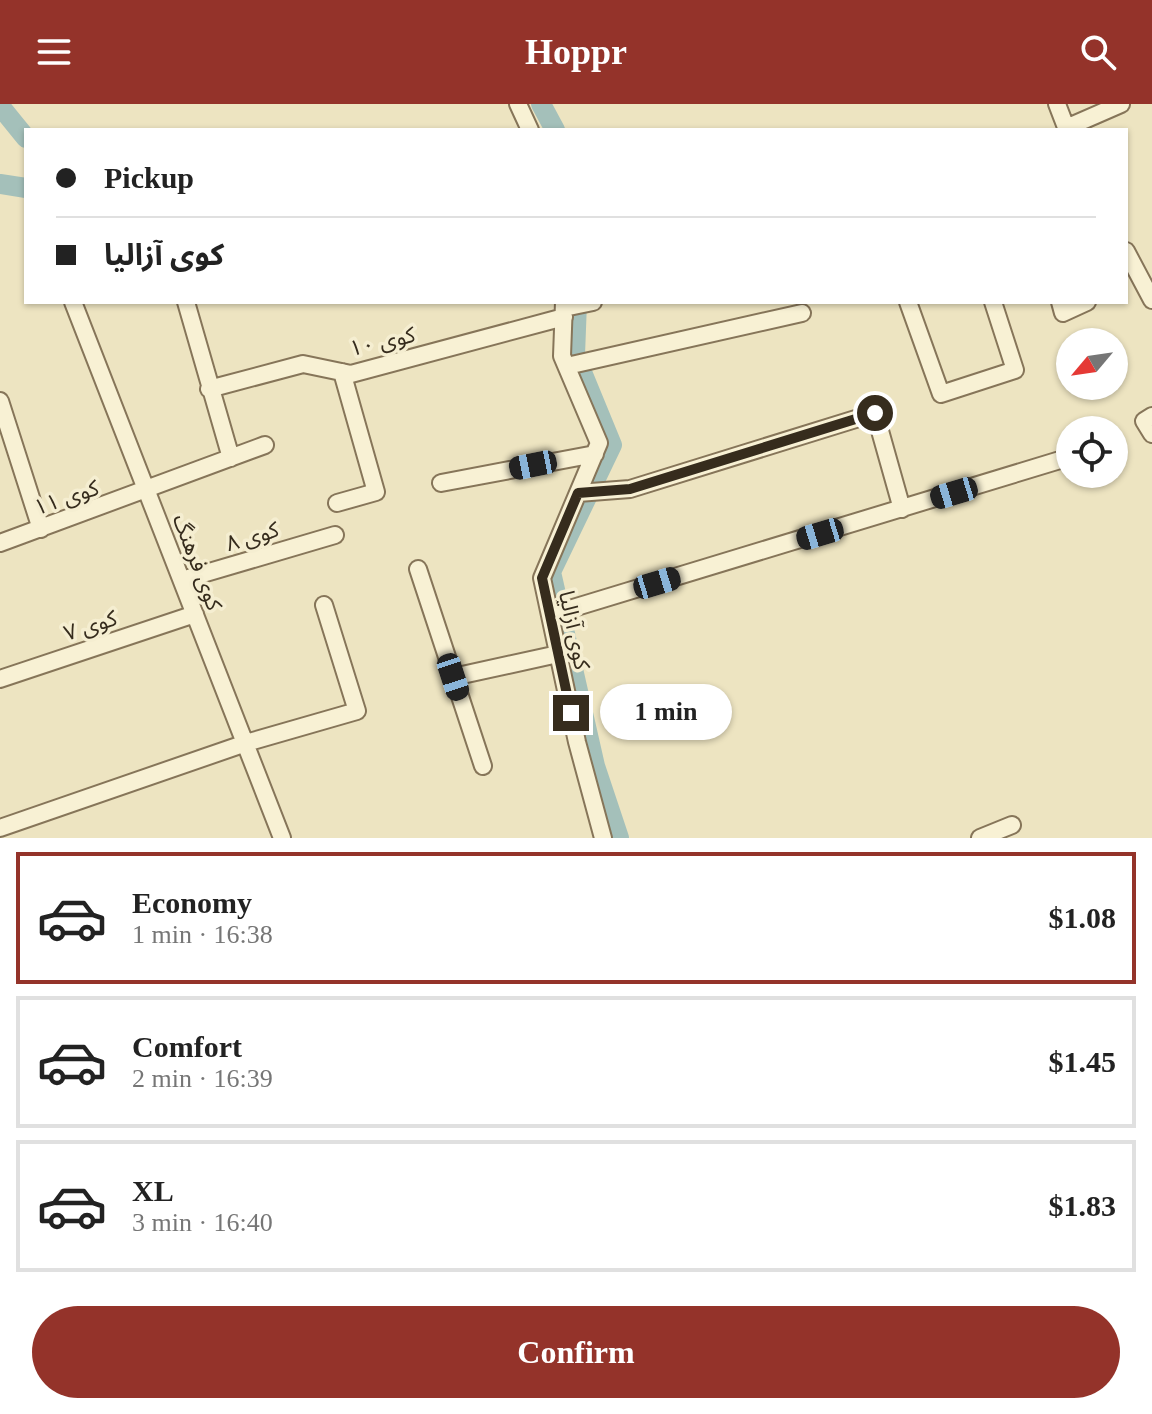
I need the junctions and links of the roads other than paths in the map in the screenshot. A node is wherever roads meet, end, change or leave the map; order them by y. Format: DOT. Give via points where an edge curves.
graph roads {
  1 [pos="518,104"];
  2 [pos="1057,104"];
  3 [pos="1121,104"];
  4 [pos="529,128"];
  5 [pos="1067,128"];
  6 [pos="1069,128"];
  7 [pos="1128,260"];
  8 [pos="1133,281"];
  9 [pos="1152,300"];
  10 [pos="74,304"];
  11 [pos="187,304"];
  12 [pos="585,304"];
  13 [pos="909,304"];
  14 [pos="994,304"];
  15 [pos="1061,304"];
  16 [pos="1083,304"];
  17 [pos="564,309"];
  18 [pos="802,313"];
  19 [pos="567,366"];
  20 [pos="342,372"];
  21 [pos="209,389"];
  22 [pos="0,401"];
  23 [pos="1152,416"];
  24 [pos="1152,434"];
  25 [pos="265,445"];
  26 [pos="595,454"];
  27 [pos="231,458"];
  28 [pos="1056,461"];
  29 [pos="441,483"];
  30 [pos="147,492"];
  31 [pos="578,493"];
  32 [pos="337,503"];
  33 [pos="902,509"];
  34 [pos="41,529"];
  35 [pos="335,535"];
  36 [pos="0,543"];
  37 [pos="418,569"];
  38 [pos="182,580"];
  39 [pos="324,605"];
  40 [pos="195,614"];
  41 [pos="550,615"];
  42 [pos="558,654"];
  43 [pos="453,677"];
  44 [pos="0,679"];
  45 [pos="246,743"];
  46 [pos="483,766"];
  47 [pos="1012,825"];
  48 [pos="0,828"];
  49 [pos="282,838"];
  50 [pos="603,838"];
  51 [pos="980,838"];
  1 -- 4 [label="street"];
  2 -- 5 [label="street"];
  3 -- 6 [label="street"];
  7 -- 8 [label="street"];
  8 -- 9 [label="street"];
  10 -- 30 [label="street, کوی فرهنگ"];
  11 -- 21 [label="street"];
  12 -- 17 [label="street, کوی ۱۰"];
  13 -- 14 [label="street" via="941,394 1015,370"];
  15 -- 16 [label="street" via="1063,313"];
  17 -- 19 [label="street" via="562,356"];
  17 -- 20 [label="street, کوی ۱۰" via="351,374"];
  18 -- 19 [label="street"];
  19 -- 26 [label="street" via="599,443"];
  20 -- 21 [label="street, کوی ۱۰" via="303,364"];
  20 -- 32 [label="street" via="376,492"];
  21 -- 27 [label="street"];
  22 -- 34 [label="street"];
  23 -- 24 [label="street" via="1144,421"];
  25 -- 27 [label="street, کوی ۱۱"];
  26 -- 29 [label="street"];
  26 -- 31 [label="street, کوی آزالیا"];
  27 -- 30 [label="street, کوی ۱۱"];
  28 -- 33 [label="street"];
  30 -- 34 [label="street, کوی ۱۱"];
  30 -- 38 [label="street, کوی فرهنگ"];
  31 -- 33 [label="street" via="630,489 875,413"];
  31 -- 41 [label="street, کوی آزالیا" via="542,578"];
  33 -- 41 [label="street"];
  34 -- 36 [label="street, کوی ۱۱"];
  35 -- 38 [label="street, کوی ۸"];
  37 -- 43 [label="street"];
  38 -- 40 [label="street, کوی فرهنگ"];
  39 -- 45 [label="street" via="357,711"];
  40 -- 44 [label="street, کوی ۷"];
  40 -- 45 [label="street, کوی فرهنگ"];
  41 -- 42 [label="street, کوی آزالیا"];
  42 -- 43 [label="street"];
  42 -- 50 [label="street, کوی آزالیا"];
  43 -- 46 [label="street"];
  45 -- 48 [label="street"];
  45 -- 49 [label="street, کوی فرهنگ"];
  47 -- 51 [label="street"];
}
